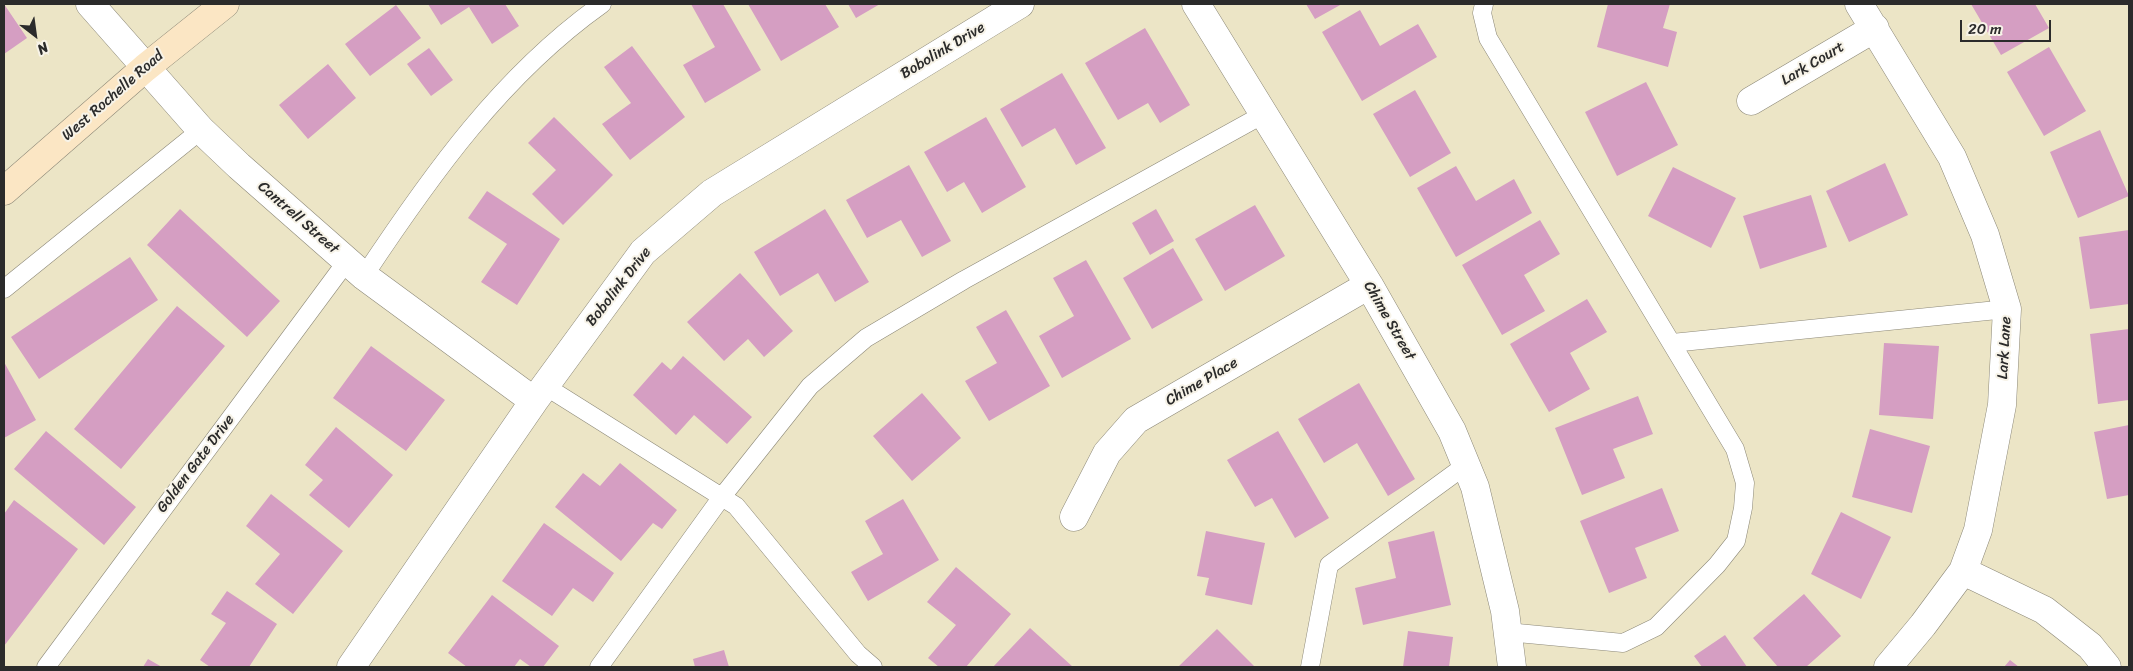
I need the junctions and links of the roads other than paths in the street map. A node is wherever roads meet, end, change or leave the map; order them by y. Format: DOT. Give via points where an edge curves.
graph roads {
  1 [pos="90,4"];
  2 [pos="224,4"];
  3 [pos="602,4"];
  4 [pos="1020,4"];
  5 [pos="1196,4"];
  6 [pos="1484,4"];
  7 [pos="1859,4"];
  8 [pos="1875,28"];
  9 [pos="145,68"];
  10 [pos="1751,101"];
  11 [pos="1264,114"];
  12 [pos="201,130"];
  13 [pos="4,191"];
  14 [pos="355,268"];
  15 [pos="1369,286"];
  16 [pos="4,289"];
  17 [pos="2007,309"];
  18 [pos="1672,343"];
  19 [pos="539,393"];
  20 [pos="1466,465"];
  21 [pos="721,498"];
  22 [pos="1074,517"];
  23 [pos="1963,571"];
  24 [pos="1507,632"];
  25 [pos="46,667"];
  26 [pos="351,667"];
  27 [pos="599,667"];
  28 [pos="872,667"];
  29 [pos="1310,667"];
  30 [pos="1512,667"];
  31 [pos="1888,667"];
  32 [pos="2107,667"];
  1 -- 9 [label="street, Cantrell Street"];
  2 -- 9 [label="street, West Rochelle Road"];
  3 -- 14 [label="lane, Golden Gate Drive" via="582,18 494,99"];
  4 -- 19 [label="street, Bobolink Drive" via="712,193 643,252"];
  5 -- 11 [label="street, Chime Street"];
  6 -- 18 [label="lane" via="1482,13 1488,38"];
  7 -- 8 [label="street, Lark Lane"];
  8 -- 10 [label="street, Lark Court"];
  8 -- 17 [label="street, Lark Lane" via="1952,157 1985,235"];
  9 -- 12 [label="street, Cantrell Street"];
  9 -- 13 [label="street, West Rochelle Road"];
  11 -- 15 [label="street, Chime Street"];
  11 -- 21 [label="lane" via="866,338 810,386"];
  12 -- 14 [label="street, Cantrell Street"];
  12 -- 16 [label="lane"];
  14 -- 19 [label="street, Cantrell Street"];
  14 -- 25 [label="lane, Golden Gate Drive"];
  15 -- 20 [label="street, Chime Street" via="1452,431"];
  15 -- 22 [label="street, Chime Place" via="1136,420 1107,453"];
  17 -- 18 [label="lane"];
  17 -- 23 [label="street, Lark Lane" via="2002,405 1978,530"];
  18 -- 24 [label="lane" via="1735,449 1745,483 1744,508 1736,541 1717,566 1656,628 1623,644"];
  19 -- 21 [label="lane"];
  19 -- 26 [label="street, Bobolink Drive"];
  20 -- 24 [label="street, Chime Street" via="1475,487 1505,611"];
  20 -- 29 [label="lane" via="1329,565"];
  21 -- 27 [label="lane"];
  21 -- 28 [label="lane" via="736,506"];
  23 -- 31 [label="street, Lark Lane" via="1924,625"];
  23 -- 32 [label="street" via="2044,610 2090,646"];
  24 -- 30 [label="street, Chime Street"];
}
